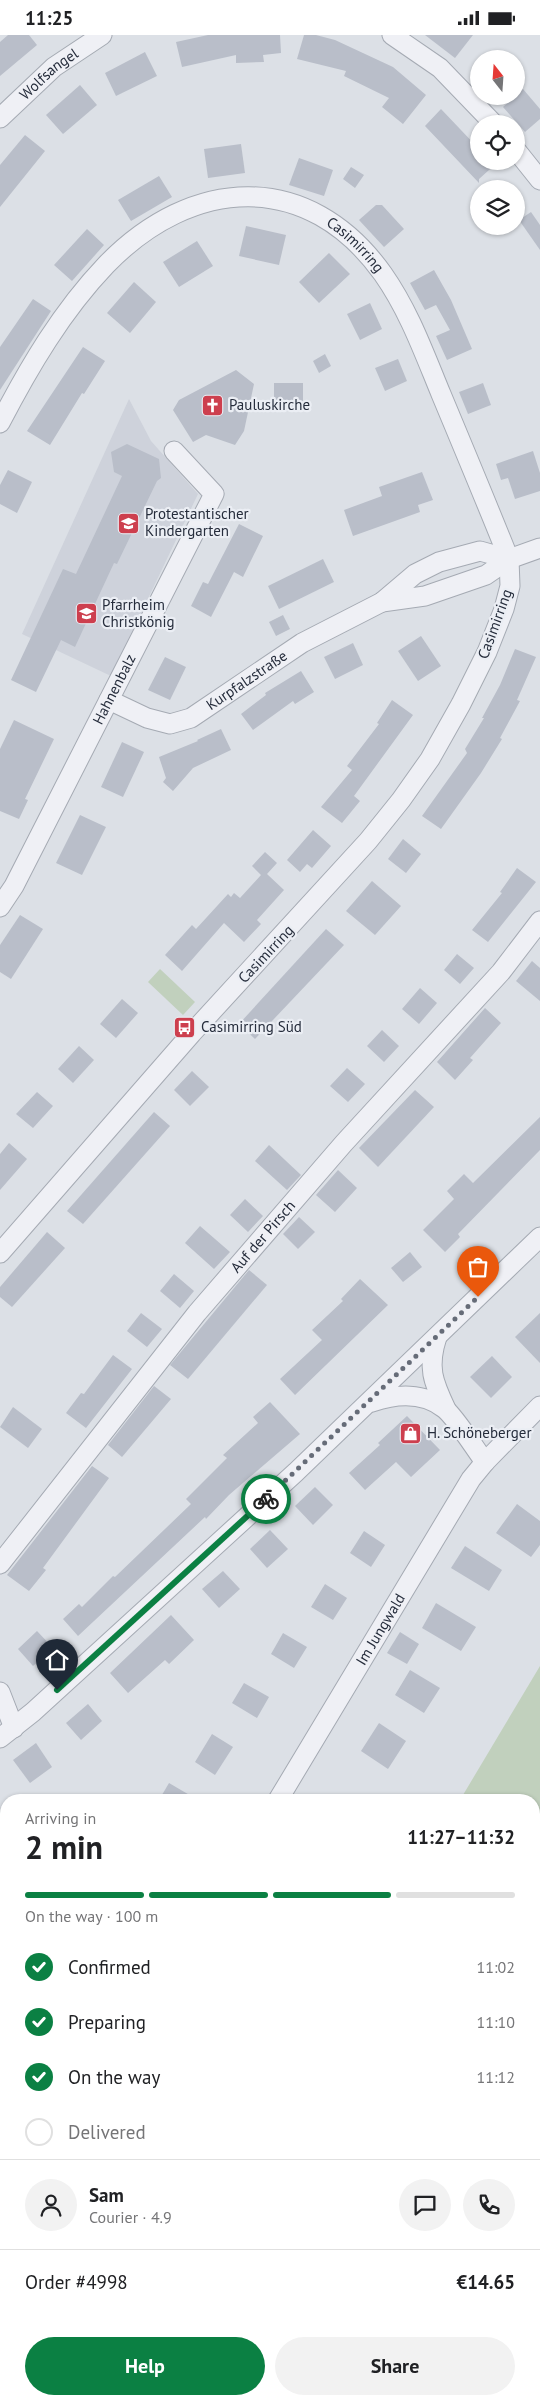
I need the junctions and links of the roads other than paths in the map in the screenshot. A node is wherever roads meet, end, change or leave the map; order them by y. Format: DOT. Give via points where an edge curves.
graph roads {
  1 [pos="102,35"];
  2 [pos="392,35"];
  3 [pos="485,115"];
  4 [pos="0,118"];
  5 [pos="525,161"];
  6 [pos="540,180"];
  7 [pos="0,423"];
  8 [pos="174,451"];
  9 [pos="540,548"];
  10 [pos="509,559"];
  11 [pos="382,602"];
  12 [pos="109,700"];
  13 [pos="0,907"];
  14 [pos="540,921"];
  15 [pos="540,1237"];
  16 [pos="0,1253"];
  17 [pos="438,1335"];
  18 [pos="368,1403"];
  19 [pos="540,1406"];
  20 [pos="446,1409"];
  21 [pos="485,1462"];
  22 [pos="0,1564"];
  23 [pos="0,1692"];
  24 [pos="7,1733"];
  25 [pos="282,1794"];
  1 -- 4 [label="street, Wolfsangel" via="54,67"];
  2 -- 3 [label="street" via="440,69"];
  5 -- 6 [label="street"];
  7 -- 10 [label="street, Casimirring" via="43,347 66,314 107,264 130,244 152,228 200,203 242,197 265,197 291,203 328,219 346,231 396,293"];
  8 -- 12 [label="street, Hahnenbalz" via="214,494"];
  9 -- 10 [label="street, Kurpfalzstraße"];
  10 -- 11 [label="street, Kurpfalzstraße" via="486,575 425,596"];
  10 -- 11 [label="street, Kurpfalzstraße" via="480,551 439,562 415,574"];
  10 -- 16 [label="street, Casimirring" via="510,586 486,652 430,759 401,800"];
  11 -- 12 [label="street, Kurpfalzstraße" via="302,643 192,718 170,724 147,718"];
  12 -- 13 [label="street, Hahnenbalz" via="14,886"];
  14 -- 22 [label="street, Auf der Pirsch" via="501,972 344,1143 196,1313"];
  15 -- 17 [label="street"];
  17 -- 18 [label="street"];
  17 -- 20 [label="street" via="431,1361 432,1375"];
  18 -- 20 [label="street" via="392,1395 408,1395"];
  18 -- 24 [label="street"];
  19 -- 21 [label="street, Im Jungwald"];
  20 -- 21 [label="street"];
  21 -- 25 [label="street, Im Jungwald" via="471,1479"];
  23 -- 24 [label="street"];
}
